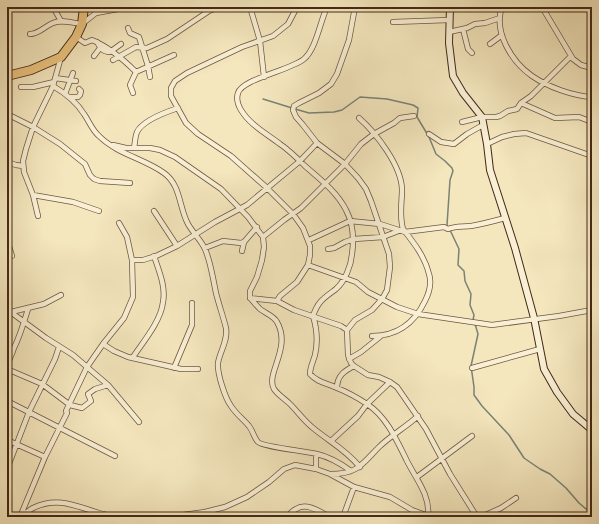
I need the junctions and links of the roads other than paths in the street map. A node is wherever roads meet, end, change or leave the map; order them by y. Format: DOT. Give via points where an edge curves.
graph roads {
  1 [pos="53,7"];
  2 [pos="84,7"];
  3 [pos="102,7"];
  4 [pos="129,7"];
  5 [pos="219,7"];
  6 [pos="250,7"];
  7 [pos="297,7"];
  8 [pos="327,7"];
  9 [pos="355,7"];
  10 [pos="450,7"];
  11 [pos="502,7"];
  12 [pos="542,7"];
  13 [pos="96,13"];
  14 [pos="500,18"];
  15 [pos="449,20"];
  16 [pos="61,22"];
  17 [pos="393,22"];
  18 [pos="82,24"];
  19 [pos="128,28"];
  20 [pos="463,29"];
  21 [pos="449,32"];
  22 [pos="30,34"];
  23 [pos="502,35"];
  24 [pos="76,37"];
  25 [pos="260,41"];
  26 [pos="7,42"];
  27 [pos="97,42"];
  28 [pos="121,44"];
  29 [pos="490,44"];
  30 [pos="143,47"];
  31 [pos="100,48"];
  32 [pos="8,49"];
  33 [pos="112,51"];
  34 [pos="472,54"];
  35 [pos="94,56"];
  36 [pos="174,56"];
  37 [pos="571,56"];
  38 [pos="61,57"];
  39 [pos="120,57"];
  40 [pos="113,60"];
  41 [pos="148,66"];
  42 [pos="592,68"];
  43 [pos="136,72"];
  44 [pos="73,73"];
  45 [pos="7,76"];
  46 [pos="150,77"];
  47 [pos="264,77"];
  48 [pos="70,81"];
  49 [pos="76,81"];
  50 [pos="54,82"];
  51 [pos="544,82"];
  52 [pos="21,87"];
  53 [pos="79,88"];
  54 [pos="133,93"];
  55 [pos="65,94"];
  56 [pos="70,97"];
  57 [pos="592,98"];
  58 [pos="521,103"];
  59 [pos="178,108"];
  60 [pos="7,116"];
  61 [pos="414,116"];
  62 [pos="482,117"];
  63 [pos="359,118"];
  64 [pos="462,122"];
  65 [pos="592,122"];
  66 [pos="483,125"];
  67 [pos="33,128"];
  68 [pos="374,134"];
  69 [pos="429,134"];
  70 [pos="317,143"];
  71 [pos="110,144"];
  72 [pos="487,144"];
  73 [pos="134,148"];
  74 [pos="592,156"];
  75 [pos="300,161"];
  76 [pos="7,163"];
  77 [pos="345,164"];
  78 [pos="23,166"];
  79 [pos="130,183"];
  80 [pos="326,184"];
  81 [pos="266,188"];
  82 [pos="33,195"];
  83 [pos="239,208"];
  84 [pos="99,211"];
  85 [pos="154,211"];
  86 [pos="293,214"];
  87 [pos="38,216"];
  88 [pos="505,218"];
  89 [pos="350,220"];
  90 [pos="119,223"];
  91 [pos="378,224"];
  92 [pos="257,227"];
  93 [pos="403,231"];
  94 [pos="196,235"];
  95 [pos="263,237"];
  96 [pos="383,237"];
  97 [pos="354,239"];
  98 [pos="7,240"];
  99 [pos="309,240"];
  100 [pos="244,242"];
  101 [pos="177,246"];
  102 [pos="204,248"];
  103 [pos="328,249"];
  104 [pos="242,251"];
  105 [pos="12,256"];
  106 [pos="154,256"];
  107 [pos="132,260"];
  108 [pos="308,265"];
  109 [pos="345,277"];
  110 [pos="61,295"];
  111 [pos="250,298"];
  112 [pos="382,299"];
  113 [pos="277,301"];
  114 [pos="192,303"];
  115 [pos="28,309"];
  116 [pos="592,310"];
  117 [pos="10,313"];
  118 [pos="418,314"];
  119 [pos="313,316"];
  120 [pos="534,318"];
  121 [pos="24,321"];
  122 [pos="348,330"];
  123 [pos="372,336"];
  124 [pos="380,336"];
  125 [pos="103,344"];
  126 [pos="59,347"];
  127 [pos="540,349"];
  128 [pos="133,358"];
  129 [pos="349,359"];
  130 [pos="7,366"];
  131 [pos="354,366"];
  132 [pos="87,367"];
  133 [pos="174,368"];
  134 [pos="472,368"];
  135 [pos="7,369"];
  136 [pos="198,369"];
  137 [pos="390,382"];
  138 [pos="42,384"];
  139 [pos="108,385"];
  140 [pos="337,388"];
  141 [pos="7,401"];
  142 [pos="367,404"];
  143 [pos="70,405"];
  144 [pos="29,412"];
  145 [pos="418,416"];
  146 [pos="139,422"];
  147 [pos="59,427"];
  148 [pos="592,430"];
  149 [pos="394,436"];
  150 [pos="472,436"];
  151 [pos="7,440"];
  152 [pos="332,441"];
  153 [pos="16,445"];
  154 [pos="316,454"];
  155 [pos="115,456"];
  156 [pos="45,457"];
  157 [pos="441,460"];
  158 [pos="360,467"];
  159 [pos="316,469"];
  160 [pos="7,470"];
  161 [pos="351,471"];
  162 [pos="330,474"];
  163 [pos="417,477"];
  164 [pos="354,487"];
  165 [pos="516,498"];
  166 [pos="429,516"];
  167 [pos="21,517"];
  168 [pos="120,517"];
  169 [pos="168,517"];
  170 [pos="286,517"];
  171 [pos="330,517"];
  172 [pos="343,517"];
  173 [pos="477,517"];
  174 [pos="481,517"];
  1 -- 16 [label="street"];
  2 -- 18 [label="highway"];
  3 -- 13 [label="street"];
  4 -- 13 [label="street"];
  5 -- 30 [label="street" via="167,40 154,46"];
  6 -- 25 [label="street"];
  7 -- 25 [label="street" via="281,31"];
  8 -- 47 [label="street" via="310,51 303,59"];
  9 -- 70 [label="street" via="349,40 331,84 294,108 296,117"];
  10 -- 15 [label="street"];
  11 -- 14 [label="street"];
  12 -- 37 [label="street"];
  13 -- 18 [label="street"];
  14 -- 20 [label="street"];
  14 -- 23 [label="street"];
  15 -- 17 [label="street"];
  15 -- 21 [label="street"];
  16 -- 18 [label="street"];
  16 -- 22 [label="street" via="54,22"];
  18 -- 24 [label="highway"];
  19 -- 30 [label="street" via="130,33 139,37"];
  20 -- 21 [label="street"];
  20 -- 34 [label="street" via="468,49"];
  21 -- 62 [label="street" via="453,76 462,93"];
  23 -- 29 [label="street"];
  23 -- 51 [label="street" via="509,51 521,66"];
  24 -- 27 [label="street" via="86,43 92,40"];
  24 -- 38 [label="highway"];
  25 -- 47 [label="street"];
  25 -- 59 [label="street" via="242,47 175,81 171,88 171,96"];
  26 -- 32 [label="street"];
  27 -- 31 [label="street"];
  27 -- 33 [label="street"];
  28 -- 33 [label="street"];
  30 -- 39 [label="street" via="136,47"];
  30 -- 41 [label="street"];
  31 -- 33 [label="street"];
  31 -- 35 [label="street"];
  33 -- 39 [label="street"];
  36 -- 41 [label="street"];
  37 -- 42 [label="street"];
  37 -- 51 [label="street"];
  38 -- 45 [label="highway" via="31,70"];
  38 -- 50 [label="street"];
  39 -- 40 [label="street"];
  39 -- 43 [label="street"];
  41 -- 43 [label="street"];
  41 -- 46 [label="street"];
  43 -- 54 [label="street" via="130,85"];
  44 -- 48 [label="street"];
  47 -- 75 [label="street" via="244,85 238,92 237,100 242,111 255,126"];
  48 -- 49 [label="street"];
  48 -- 50 [label="street"];
  48 -- 55 [label="street"];
  50 -- 52 [label="street"];
  50 -- 55 [label="street"];
  50 -- 67 [label="street"];
  51 -- 57 [label="street" via="564,91"];
  51 -- 58 [label="street"];
  53 -- 56 [label="street" via="80,96"];
  55 -- 56 [label="street"];
  56 -- 71 [label="street" via="99,137"];
  58 -- 62 [label="street" via="517,110 508,110 500,116"];
  58 -- 65 [label="street" via="555,118 579,116"];
  59 -- 73 [label="street" via="157,116 141,127"];
  59 -- 81 [label="street" via="190,127 231,156"];
  60 -- 67 [label="street"];
  61 -- 68 [label="street" via="400,118"];
  62 -- 64 [label="street"];
  62 -- 66 [label="street"];
  63 -- 68 [label="street"];
  66 -- 69 [label="street" via="454,144 441,142"];
  66 -- 72 [label="street"];
  67 -- 78 [label="street"];
  67 -- 79 [label="street" via="80,159 94,179"];
  68 -- 77 [label="street" via="361,144"];
  68 -- 93 [label="street" via="394,162 400,176 400,214"];
  70 -- 75 [label="street"];
  70 -- 77 [label="street"];
  71 -- 73 [label="street"];
  71 -- 94 [label="street" via="165,174 172,181 188,224"];
  72 -- 74 [label="street" via="502,137 526,134"];
  72 -- 88 [label="street" via="490,170"];
  73 -- 83 [label="street" via="160,150 175,157 221,189"];
  75 -- 80 [label="street"];
  75 -- 81 [label="street"];
  76 -- 78 [label="street"];
  77 -- 80 [label="street"];
  77 -- 91 [label="street" via="366,189"];
  78 -- 82 [label="street"];
  80 -- 86 [label="street"];
  80 -- 89 [label="street" via="341,200"];
  81 -- 83 [label="street" via="247,205"];
  81 -- 86 [label="street"];
  82 -- 84 [label="street" via="73,202"];
  82 -- 87 [label="street"];
  83 -- 92 [label="street"];
  83 -- 94 [label="street"];
  85 -- 101 [label="street"];
  86 -- 95 [label="street"];
  86 -- 99 [label="street"];
  88 -- 93 [label="street" via="450,228"];
  88 -- 120 [label="street"];
  89 -- 91 [label="street"];
  89 -- 97 [label="street"];
  89 -- 99 [label="street"];
  90 -- 107 [label="street" via="127,237"];
  91 -- 93 [label="street"];
  91 -- 96 [label="street"];
  92 -- 95 [label="street"];
  92 -- 100 [label="street"];
  93 -- 96 [label="street"];
  93 -- 118 [label="street" via="424,258 430,275 428,295"];
  94 -- 101 [label="street"];
  94 -- 102 [label="street"];
  95 -- 111 [label="street" via="262,260 250,291"];
  96 -- 97 [label="street"];
  96 -- 112 [label="street" via="390,267 387,290"];
  97 -- 103 [label="street"];
  97 -- 109 [label="street"];
  98 -- 105 [label="street"];
  99 -- 108 [label="street"];
  100 -- 102 [label="street" via="223,241"];
  100 -- 104 [label="street"];
  101 -- 106 [label="street"];
  102 -- 154 [label="street" via="209,258 226,331 226,341 218,364 229,405 250,427 261,444"];
  106 -- 107 [label="street"];
  106 -- 128 [label="street" via="160,273 163,304"];
  107 -- 125 [label="street" via="133,297 129,309"];
  108 -- 109 [label="street"];
  108 -- 113 [label="street" via="297,282"];
  109 -- 112 [label="street"];
  109 -- 119 [label="street" via="319,303"];
  110 -- 115 [label="street"];
  111 -- 113 [label="street"];
  111 -- 152 [label="street" via="276,320 281,330 281,351 272,375 275,390 304,421"];
  112 -- 118 [label="street"];
  112 -- 122 [label="street" via="372,310 355,320"];
  113 -- 119 [label="street"];
  114 -- 133 [label="street" via="192,325"];
  115 -- 117 [label="street"];
  115 -- 121 [label="street"];
  116 -- 120 [label="street"];
  117 -- 121 [label="street"];
  118 -- 120 [label="street" via="492,325"];
  118 -- 124 [label="street" via="404,327"];
  119 -- 122 [label="street"];
  119 -- 140 [label="street" via="317,340 310,374 314,379"];
  120 -- 127 [label="street"];
  121 -- 126 [label="street"];
  121 -- 130 [label="street"];
  122 -- 129 [label="street"];
  123 -- 124 [label="street"];
  124 -- 129 [label="street"];
  125 -- 128 [label="street"];
  125 -- 132 [label="street"];
  126 -- 132 [label="street"];
  126 -- 138 [label="street"];
  127 -- 134 [label="street"];
  127 -- 148 [label="street" via="544,369 557,392 573,414"];
  128 -- 133 [label="street"];
  129 -- 131 [label="street"];
  131 -- 137 [label="street" via="368,375"];
  131 -- 140 [label="street" via="340,376"];
  132 -- 139 [label="street"];
  132 -- 143 [label="street"];
  133 -- 136 [label="street"];
  135 -- 138 [label="street"];
  137 -- 142 [label="street"];
  137 -- 145 [label="street"];
  138 -- 143 [label="street"];
  138 -- 144 [label="street"];
  139 -- 143 [label="street" via="88,394 91,401 82,408"];
  139 -- 146 [label="street"];
  140 -- 142 [label="street"];
  141 -- 144 [label="street"];
  142 -- 149 [label="street" via="380,415"];
  142 -- 152 [label="street"];
  143 -- 147 [label="street"];
  144 -- 147 [label="street"];
  144 -- 153 [label="street"];
  145 -- 149 [label="street"];
  145 -- 157 [label="street"];
  147 -- 155 [label="street"];
  147 -- 156 [label="street"];
  149 -- 158 [label="street"];
  149 -- 163 [label="street"];
  150 -- 157 [label="street"];
  151 -- 153 [label="street"];
  152 -- 158 [label="street"];
  153 -- 156 [label="street"];
  153 -- 160 [label="street"];
  154 -- 159 [label="street"];
  154 -- 161 [label="street" via="333,459"];
  156 -- 167 [label="street"];
  157 -- 163 [label="street"];
  157 -- 173 [label="street"];
  158 -- 161 [label="street"];
  159 -- 162 [label="street"];
  159 -- 169 [label="street" via="294,465 284,469 247,497 225,507"];
  161 -- 162 [label="street"];
  162 -- 164 [label="street"];
  163 -- 166 [label="street" via="426,498"];
  164 -- 166 [label="street" via="390,498"];
  164 -- 172 [label="street"];
  165 -- 174 [label="street"];
  167 -- 168 [label="street" via="33,508 59,502"];
  170 -- 171 [label="street" via="302,506"];
}
